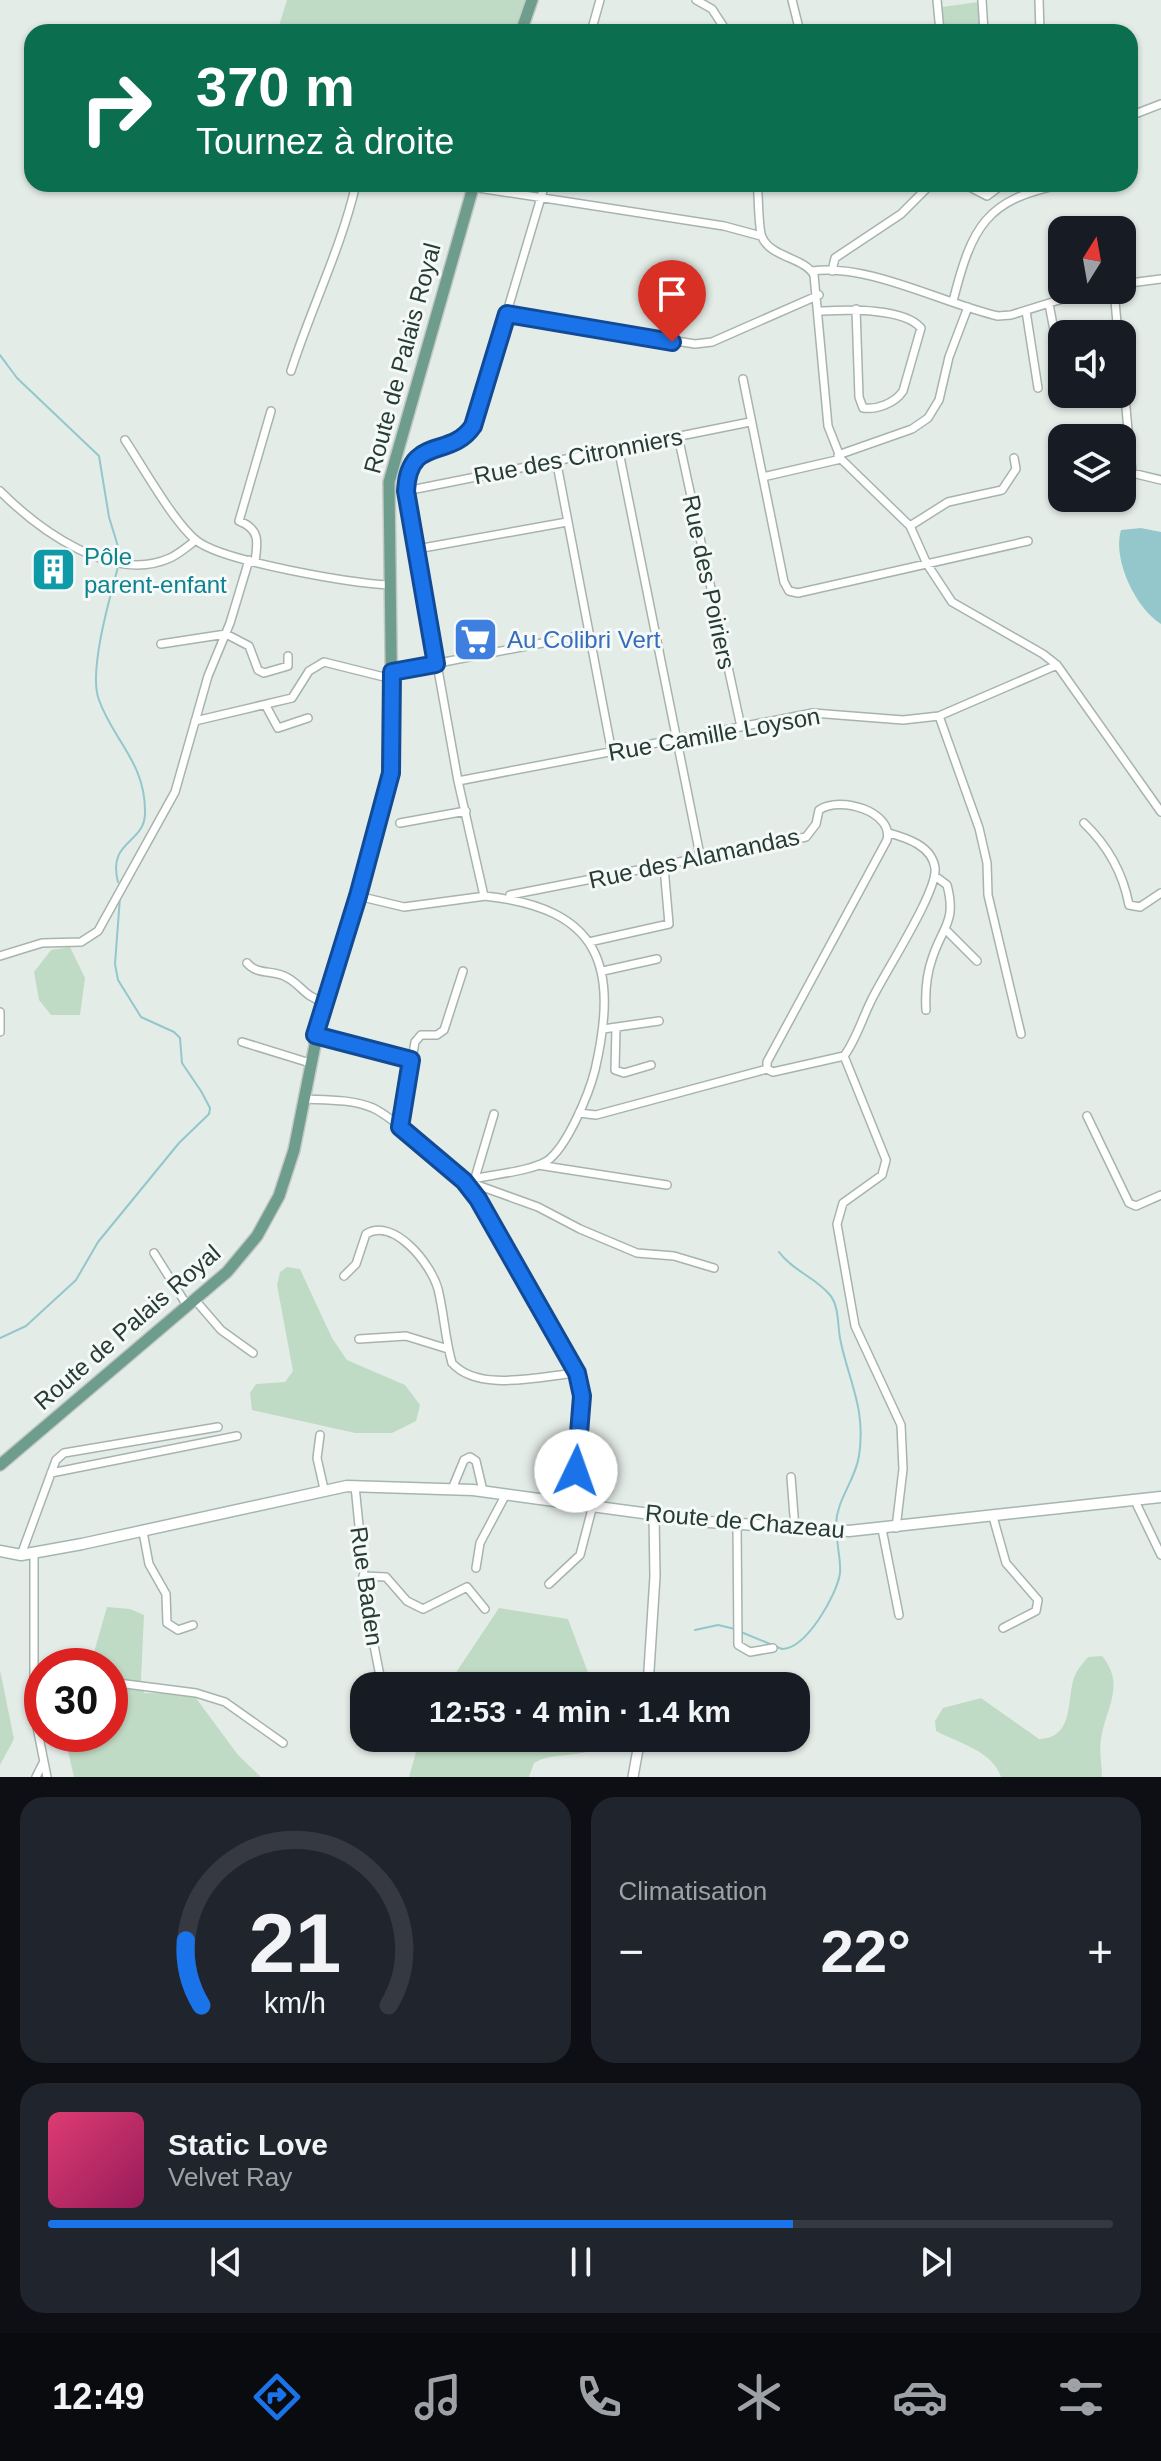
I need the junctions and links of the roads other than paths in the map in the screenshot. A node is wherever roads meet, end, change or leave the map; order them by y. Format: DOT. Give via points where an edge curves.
graph roads {
  1 [pos="532,0"];
  2 [pos="600,0"];
  3 [pos="696,0"];
  4 [pos="792,0"];
  5 [pos="937,0"];
  6 [pos="982,0"];
  7 [pos="1039,0"];
  8 [pos="524,24"];
  9 [pos="593,24"];
  10 [pos="722,24"];
  11 [pos="798,24"];
  12 [pos="939,24"];
  13 [pos="984,24"];
  14 [pos="1040,24"];
  15 [pos="1161,104"];
  16 [pos="1138,113"];
  17 [pos="354,192"];
  18 [pos="471,192"];
  19 [pos="504,192"];
  20 [pos="542,192"];
  21 [pos="758,192"];
  22 [pos="923,192"];
  23 [pos="1032,192"];
  24 [pos="540,199"];
  25 [pos="761,236"];
  26 [pos="812,271"];
  27 [pos="832,271"];
  28 [pos="1161,279"];
  29 [pos="1136,282"];
  30 [pos="819,295"];
  31 [pos="953,301"];
  32 [pos="1049,304"];
  33 [pos="968,307"];
  34 [pos="856,309"];
  35 [pos="820,311"];
  36 [pos="1026,311"];
  37 [pos="507,314"];
  38 [pos="1052,320"];
  39 [pos="291,371"];
  40 [pos="743,379"];
  41 [pos="1038,388"];
  42 [pos="1126,408"];
  43 [pos="271,411"];
  44 [pos="750,422"];
  45 [pos="678,436"];
  46 [pos="125,440"];
  47 [pos="618,447"];
  48 [pos="840,457"];
  49 [pos="1014,458"];
  50 [pos="556,459"];
  51 [pos="763,477"];
  52 [pos="1161,480"];
  53 [pos="0,491"];
  54 [pos="406,491"];
  55 [pos="567,522"];
  56 [pos="910,526"];
  57 [pos="196,540"];
  58 [pos="1028,541"];
  59 [pos="417,549"];
  60 [pos="252,561"];
  61 [pos="927,564"];
  62 [pos="389,585"];
  63 [pos="226,634"];
  64 [pos="589,634"];
  65 [pos="161,644"];
  66 [pos="288,656"];
  67 [pos="436,664"];
  68 [pos="1057,665"];
  69 [pos="392,675"];
  70 [pos="266,706"];
  71 [pos="939,716"];
  72 [pos="308,718"];
  73 [pos="195,721"];
  74 [pos="741,727"];
  75 [pos="675,740"];
  76 [pos="612,753"];
  77 [pos="458,781"];
  78 [pos="466,811"];
  79 [pos="1161,812"];
  80 [pos="400,823"];
  81 [pos="1084,823"];
  82 [pos="889,833"];
  83 [pos="701,860"];
  84 [pos="664,867"];
  85 [pos="935,876"];
  86 [pos="1161,893"];
  87 [pos="358,896"];
  88 [pos="484,896"];
  89 [pos="947,931"];
  90 [pos="589,942"];
  91 [pos="0,956"];
  92 [pos="657,959"];
  93 [pos="977,961"];
  94 [pos="247,963"];
  95 [pos="463,971"];
  96 [pos="603,971"];
  97 [pos="324,1002"];
  98 [pos="926,1010"];
  99 [pos="0,1012"];
  100 [pos="659,1021"];
  101 [pos="616,1028"];
  102 [pos="603,1029"];
  103 [pos="0,1032"];
  104 [pos="1021,1034"];
  105 [pos="315,1035"];
  106 [pos="242,1042"];
  107 [pos="844,1056"];
  108 [pos="411,1060"];
  109 [pos="310,1063"];
  110 [pos="651,1065"];
  111 [pos="767,1065"];
  112 [pos="304,1099"];
  113 [pos="579,1113"];
  114 [pos="494,1114"];
  115 [pos="1087,1116"];
  116 [pos="400,1127"];
  117 [pos="536,1165"];
  118 [pos="475,1178"];
  119 [pos="464,1181"];
  120 [pos="667,1185"];
  121 [pos="1161,1195"];
  122 [pos="154,1253"];
  123 [pos="714,1268"];
  124 [pos="344,1276"];
  125 [pos="192,1304"];
  126 [pos="359,1339"];
  127 [pos="448,1349"];
  128 [pos="253,1353"];
  129 [pos="577,1373"];
  130 [pos="218,1427"];
  131 [pos="320,1435"];
  132 [pos="237,1436"];
  133 [pos="0,1465"];
  134 [pos="51,1473"];
  135 [pos="791,1477"];
  136 [pos="355,1486"];
  137 [pos="324,1489"];
  138 [pos="452,1489"];
  139 [pos="483,1491"];
  140 [pos="506,1493"];
  141 [pos="1161,1497"];
  142 [pos="1135,1501"];
  143 [pos="587,1504"];
  144 [pos="654,1515"];
  145 [pos="993,1517"];
  146 [pos="737,1524"];
  147 [pos="896,1528"];
  148 [pos="795,1529"];
  149 [pos="882,1529"];
  150 [pos="143,1532"];
  151 [pos="0,1551"];
  152 [pos="34,1553"];
  153 [pos="21,1555"];
  154 [pos="1161,1555"];
  155 [pos="476,1568"];
  156 [pos="363,1576"];
  157 [pos="549,1584"];
  158 [pos="485,1609"];
  159 [pos="899,1615"];
  160 [pos="193,1625"];
  161 [pos="1003,1628"];
  162 [pos="33,1648"];
  163 [pos="773,1648"];
  164 [pos="380,1672"];
  165 [pos="649,1672"];
  166 [pos="128,1684"];
  167 [pos="283,1743"];
  168 [pos="41,1752"];
  169 [pos="637,1752"];
  170 [pos="43,1763"];
  171 [pos="36,1777"];
  172 [pos="47,1777"];
  173 [pos="633,1777"];
  1 -- 8 [label="main road"];
  2 -- 9 [label="street"];
  3 -- 10 [label="street" via="712,9"];
  4 -- 11 [label="street"];
  5 -- 12 [label="street"];
  6 -- 13 [label="street"];
  7 -- 14 [label="street"];
  15 -- 16 [label="street"];
  17 -- 39 [label="street"];
  18 -- 62 [label="main road, Route de Palais Royal" via="393,458"];
  19 -- 24 [label="street"];
  20 -- 24 [label="street"];
  21 -- 25 [label="street"];
  22 -- 27 [label="street" via="901,214 835,258"];
  23 -- 31 [label="street" via="989,214 967,248"];
  24 -- 25 [label="street"];
  24 -- 37 [label="street"];
  25 -- 26 [label="street"];
  26 -- 27 [label="street"];
  26 -- 30 [label="street"];
  27 -- 31 [label="street"];
  28 -- 29 [label="street"];
  30 -- 35 [label="street"];
  30 -- 37 [label="street" via="712,342 695,344"];
  31 -- 33 [label="street"];
  32 -- 36 [label="street"];
  32 -- 38 [label="street"];
  33 -- 36 [label="street" via="998,316"];
  33 -- 48 [label="street" via="939,400 928,418"];
  34 -- 34 [label="street" via="911,320 921,328 903,391 898,399 872,408 863,408 859,397"];
  34 -- 35 [label="street"];
  35 -- 48 [label="street" via="828,426"];
  36 -- 41 [label="street"];
  37 -- 54 [label="street" via="473,426 465,436 412,461"];
  40 -- 44 [label="street"];
  42 -- 52 [label="street" via="1132,473"];
  43 -- 60 [label="street" via="239,521 256,535"];
  44 -- 45 [label="street, Rue des Citronniers"];
  44 -- 51 [label="street"];
  45 -- 47 [label="street, Rue des Citronniers"];
  45 -- 74 [label="street, Rue des Poiriers"];
  46 -- 57 [label="street"];
  47 -- 50 [label="street, Rue des Citronniers"];
  47 -- 75 [label="street"];
  48 -- 51 [label="street"];
  48 -- 56 [label="street"];
  49 -- 56 [label="street" via="1016,469 1002,490 948,502"];
  50 -- 54 [label="street, Rue des Citronniers"];
  50 -- 55 [label="street"];
  51 -- 61 [label="street" via="789,591"];
  53 -- 57 [label="street" via="36,524 113,560 149,564 172,557"];
  54 -- 59 [label="street"];
  55 -- 59 [label="street"];
  55 -- 64 [label="street"];
  56 -- 61 [label="street"];
  57 -- 60 [label="street"];
  58 -- 61 [label="street"];
  59 -- 67 [label="street"];
  60 -- 62 [label="street" via="348,583"];
  60 -- 63 [label="street"];
  61 -- 68 [label="street" via="964,611"];
  62 -- 69 [label="main road, Route de Palais Royal"];
  63 -- 65 [label="street"];
  63 -- 66 [label="street" via="249,646 261,673 288,666"];
  63 -- 73 [label="street"];
  64 -- 67 [label="street"];
  64 -- 76 [label="street"];
  67 -- 69 [label="street"];
  67 -- 77 [label="street"];
  68 -- 71 [label="street, Rue Camille Loyson"];
  68 -- 79 [label="street"];
  69 -- 70 [label="street" via="324,662 309,671 296,696"];
  69 -- 87 [label="main road, Route de Palais Royal" via="391,773"];
  70 -- 72 [label="street" via="278,728"];
  70 -- 73 [label="street"];
  71 -- 74 [label="street, Rue Camille Loyson" via="903,720 813,713"];
  71 -- 104 [label="street" via="979,828 988,895"];
  73 -- 91 [label="street" via="175,792 98,931 81,942 42,943"];
  74 -- 75 [label="street, Rue Camille Loyson"];
  75 -- 76 [label="street, Rue Camille Loyson"];
  75 -- 83 [label="street"];
  76 -- 77 [label="street, Rue Camille Loyson"];
  77 -- 78 [label="street"];
  78 -- 80 [label="street"];
  78 -- 88 [label="street"];
  81 -- 86 [label="street" via="1124,878 1129,905 1140,907"];
  82 -- 83 [label="street, Rue des Alamandas" via="870,812 834,803 819,810 806,837"];
  82 -- 85 [label="street" via="925,850"];
  82 -- 111 [label="street"];
  83 -- 84 [label="street, Rue des Alamandas"];
  84 -- 88 [label="street, Rue des Alamandas" via="523,894"];
  84 -- 90 [label="street" via="669,924"];
  85 -- 89 [label="street" via="948,890"];
  85 -- 107 [label="street"];
  87 -- 88 [label="street, Rue des Alamandas" via="404,907"];
  87 -- 97 [label="main road, Route de Palais Royal"];
  88 -- 90 [label="street" via="535,905 563,919"];
  89 -- 93 [label="street"];
  89 -- 98 [label="street" via="930,964"];
  90 -- 96 [label="street"];
  92 -- 96 [label="street"];
  94 -- 97 [label="street" via="253,970 287,977 306,995"];
  95 -- 108 [label="street" via="444,1030 418,1037"];
  96 -- 102 [label="street"];
  97 -- 105 [label="main road, Route de Palais Royal"];
  99 -- 103 [label="street"];
  100 -- 101 [label="street"];
  101 -- 102 [label="street"];
  101 -- 110 [label="street" via="615,1070 624,1073"];
  102 -- 113 [label="street" via="590,1090"];
  105 -- 108 [label="street"];
  105 -- 109 [label="main road, Route de Palais Royal"];
  106 -- 109 [label="street"];
  107 -- 111 [label="street" via="773,1072"];
  107 -- 147 [label="street" via="886,1160 882,1175 843,1203 837,1224 855,1326 901,1425 903,1469"];
  108 -- 116 [label="street"];
  109 -- 112 [label="main road, Route de Palais Royal"];
  111 -- 113 [label="street" via="596,1115"];
  112 -- 116 [label="street" via="356,1103"];
  112 -- 125 [label="main road, Route de Palais Royal" via="279,1196 257,1236"];
  113 -- 117 [label="street" via="548,1160"];
  114 -- 118 [label="street"];
  115 -- 121 [label="street" via="1129,1203 1136,1206"];
  116 -- 119 [label="street"];
  117 -- 118 [label="street"];
  117 -- 120 [label="street"];
  118 -- 119 [label="street"];
  119 -- 123 [label="street" via="538,1207 637,1253"];
  119 -- 129 [label="street"];
  122 -- 125 [label="street"];
  124 -- 127 [label="street" via="356,1264 366,1234 393,1232 429,1270 438,1288"];
  125 -- 128 [label="street"];
  125 -- 133 [label="main road, Route de Palais Royal"];
  126 -- 127 [label="street" via="406,1336"];
  127 -- 129 [label="street" via="452,1363 468,1377"];
  129 -- 143 [label="street" via="582,1396 576,1453"];
  130 -- 134 [label="street" via="78,1448 56,1460"];
  131 -- 137 [label="street" via="317,1458"];
  132 -- 134 [label="street"];
  134 -- 153 [label="street"];
  135 -- 148 [label="street"];
  136 -- 137 [label="main road, Route de Chazeau"];
  136 -- 138 [label="main road, Route de Chazeau"];
  136 -- 156 [label="street, Rue Baden"];
  137 -- 150 [label="main road, Route de Chazeau" via="262,1508"];
  138 -- 139 [label="main road, Route de Chazeau"];
  138 -- 139 [label="street" via="470,1457 476,1461"];
  139 -- 140 [label="main road, Route de Chazeau"];
  140 -- 143 [label="main road, Route de Chazeau"];
  140 -- 155 [label="street" via="480,1543"];
  141 -- 142 [label="main road, Route de Chazeau"];
  142 -- 145 [label="main road, Route de Chazeau"];
  142 -- 154 [label="street"];
  143 -- 144 [label="main road, Route de Chazeau"];
  143 -- 157 [label="street" via="580,1555"];
  144 -- 146 [label="main road, Route de Chazeau"];
  144 -- 165 [label="street"];
  145 -- 147 [label="main road, Route de Chazeau"];
  145 -- 161 [label="street" via="1006,1563 1038,1600 1036,1611"];
  146 -- 148 [label="main road, Route de Chazeau"];
  146 -- 163 [label="street" via="738,1645 750,1652"];
  147 -- 149 [label="main road, Route de Chazeau"];
  148 -- 149 [label="main road, Route de Chazeau"];
  149 -- 159 [label="street"];
  150 -- 152 [label="main road, Route de Chazeau"];
  150 -- 160 [label="street" via="149,1564 166,1594 167,1623 178,1630"];
  151 -- 153 [label="main road, Route de Chazeau"];
  152 -- 153 [label="main road, Route de Chazeau"];
  152 -- 162 [label="street"];
  156 -- 158 [label="street" via="386,1577 407,1601 423,1609 467,1587"];
  156 -- 164 [label="street, Rue Baden"];
  166 -- 167 [label="street" via="225,1702"];
  168 -- 170 [label="street"];
  169 -- 173 [label="street"];
  170 -- 171 [label="street"];
  170 -- 172 [label="street"];
}
